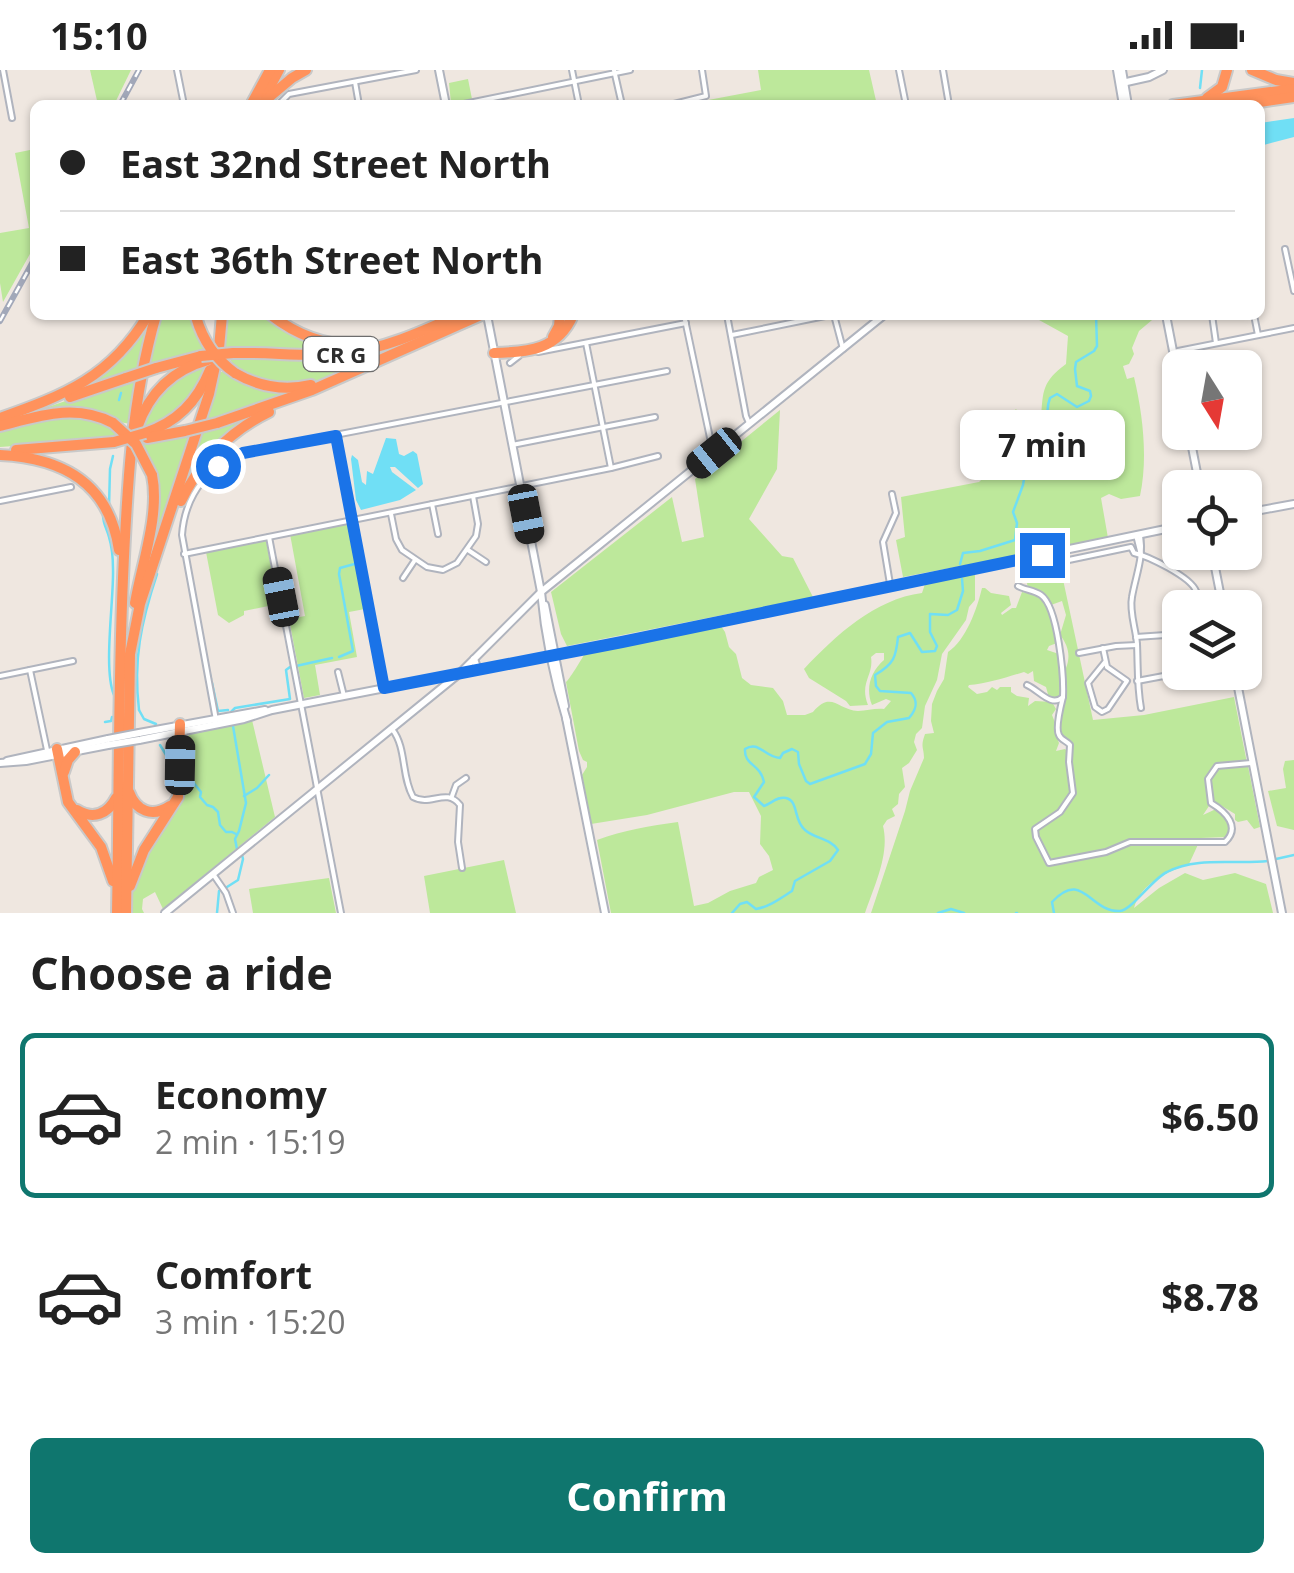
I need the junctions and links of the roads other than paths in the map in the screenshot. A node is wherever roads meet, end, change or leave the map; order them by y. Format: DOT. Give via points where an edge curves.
graph roads {
  1 [pos="3,70"];
  2 [pos="270,70"];
  3 [pos="279,70"];
  4 [pos="306,70"];
  5 [pos="416,70"];
  6 [pos="440,70"];
  7 [pos="572,70"];
  8 [pos="630,70"];
  9 [pos="702,70"];
  10 [pos="899,70"];
  11 [pos="943,70"];
  12 [pos="1119,70"];
  13 [pos="1163,70"];
  14 [pos="1228,70"];
  15 [pos="1252,70"];
  16 [pos="179,71"];
  17 [pos="615,72"];
  18 [pos="355,82"];
  19 [pos="574,82"];
  20 [pos="1122,83"];
  21 [pos="1294,86"];
  22 [pos="1294,97"];
  23 [pos="183,100"];
  24 [pos="254,100"];
  25 [pos="263,100"];
  26 [pos="266,100"];
  27 [pos="282,100"];
  28 [pos="358,100"];
  29 [pos="445,100"];
  30 [pos="500,100"];
  31 [pos="578,100"];
  32 [pos="621,100"];
  33 [pos="690,100"];
  34 [pos="905,100"];
  35 [pos="948,100"];
  36 [pos="1125,100"];
  37 [pos="1203,100"];
  38 [pos="1208,100"];
  39 [pos="1265,101"];
  40 [pos="12,118"];
  41 [pos="1285,249"];
  42 [pos="1294,287"];
  43 [pos="145,320"];
  44 [pos="155,320"];
  45 [pos="197,320"];
  46 [pos="220,320"];
  47 [pos="221,320"];
  48 [pos="277,320"];
  49 [pos="448,320"];
  50 [pos="471,320"];
  51 [pos="482,320"];
  52 [pos="559,320"];
  53 [pos="570,320"];
  54 [pos="685,320"];
  55 [pos="728,320"];
  56 [pos="806,320"];
  57 [pos="833,320"];
  58 [pos="878,320"];
  59 [pos="1167,320"];
  60 [pos="1213,320"];
  61 [pos="1255,320"];
  62 [pos="686,323"];
  63 [pos="430,328"];
  64 [pos="1294,328"];
  65 [pos="730,335"];
  66 [pos="1258,335"];
  67 [pos="586,343"];
  68 [pos="1216,343"];
  69 [pos="842,349"];
  70 [pos="1173,350"];
  71 [pos="1183,350"];
  72 [pos="494,353"];
  73 [pos="200,359"];
  74 [pos="510,363"];
  75 [pos="360,370"];
  76 [pos="667,370"];
  77 [pos="343,376"];
  78 [pos="594,386"];
  79 [pos="504,403"];
  80 [pos="655,417"];
  81 [pos="0,421"];
  82 [pos="750,424"];
  83 [pos="602,427"];
  84 [pos="154,434"];
  85 [pos="336,436"];
  86 [pos="512,445"];
  87 [pos="0,453"];
  88 [pos="130,453"];
  89 [pos="714,453"];
  90 [pos="658,456"];
  91 [pos="611,468"];
  92 [pos="520,486"];
  93 [pos="71,487"];
  94 [pos="892,494"];
  95 [pos="472,496"];
  96 [pos="0,501"];
  97 [pos="432,504"];
  98 [pos="1294,504"];
  99 [pos="1262,511"];
  100 [pos="391,512"];
  101 [pos="352,520"];
  102 [pos="1162,530"];
  103 [pos="438,534"];
  104 [pos="1138,535"];
  105 [pos="269,537"];
  106 [pos="161,542"];
  107 [pos="468,550"];
  108 [pos="184,554"];
  109 [pos="1141,555"];
  110 [pos="415,560"];
  111 [pos="1064,561"];
  112 [pos="486,562"];
  113 [pos="403,578"];
  114 [pos="891,586"];
  115 [pos="1018,586"];
  116 [pos="1195,590"];
  117 [pos="541,592"];
  118 [pos="122,593"];
  119 [pos="1162,635"];
  120 [pos="1136,637"];
  121 [pos="1137,644"];
  122 [pos="1102,648"];
  123 [pos="1080,653"];
  124 [pos="130,654"];
  125 [pos="554,655"];
  126 [pos="474,659"];
  127 [pos="72,660"];
  128 [pos="1105,662"];
  129 [pos="30,670"];
  130 [pos="478,670"];
  131 [pos="338,672"];
  132 [pos="460,674"];
  133 [pos="0,676"];
  134 [pos="1162,676"];
  135 [pos="1137,681"];
  136 [pos="1027,685"];
  137 [pos="384,688"];
  138 [pos="1239,690"];
  139 [pos="344,696"];
  140 [pos="1064,698"];
  141 [pos="300,704"];
  142 [pos="1141,708"];
  143 [pos="216,721"];
  144 [pos="392,730"];
  145 [pos="179,733"];
  146 [pos="139,736"];
  147 [pos="108,742"];
  148 [pos="56,752"];
  149 [pos="76,752"];
  150 [pos="1,763"];
  151 [pos="1253,763"];
  152 [pos="64,772"];
  153 [pos="466,778"];
  154 [pos="123,789"];
  155 [pos="316,790"];
  156 [pos="452,796"];
  157 [pos="1213,805"];
  158 [pos="1208,810"];
  159 [pos="462,868"];
  160 [pos="213,874"];
  161 [pos="122,907"];
  162 [pos="165,913"];
  163 [pos="232,913"];
  164 [pos="341,913"];
  165 [pos="604,913"];
  166 [pos="1282,913"];
  1 -- 40 [label="street"];
  2 -- 24 [label="highway"];
  3 -- 25 [label="highway"];
  4 -- 26 [label="highway"];
  5 -- 18 [label="street"];
  6 -- 29 [label="main road"];
  7 -- 19 [label="street"];
  8 -- 17 [label="street"];
  9 -- 33 [label="street" via="706,96"];
  10 -- 34 [label="street"];
  11 -- 35 [label="street"];
  12 -- 20 [label="main road"];
  13 -- 20 [label="main road"];
  14 -- 37 [label="highway" via="1222,86"];
  15 -- 21 [label="highway"];
  16 -- 23 [label="street"];
  17 -- 19 [label="street"];
  17 -- 32 [label="street"];
  18 -- 27 [label="street"];
  18 -- 28 [label="street"];
  19 -- 30 [label="street"];
  19 -- 31 [label="street"];
  20 -- 36 [label="main road"];
  21 -- 38 [label="highway"];
  22 -- 39 [label="highway"];
  41 -- 42 [label="street"];
  43 -- 81 [label="highway" via="90,379"];
  44 -- 88 [label="highway"];
  45 -- 75 [label="highway, bridge" via="224,364 256,383 290,388"];
  46 -- 84 [label="highway" via="203,386"];
  47 -- 106 [label="highway" via="209,394"];
  48 -- 63 [label="highway" via="309,338 342,345"];
  49 -- 63 [label="highway, CR G"];
  50 -- 75 [label="highway, CR G"];
  51 -- 72 [label="main road"];
  52 -- 72 [label="highway" via="548,341"];
  53 -- 72 [label="highway" via="552,342"];
  54 -- 62 [label="street"];
  55 -- 65 [label="street"];
  56 -- 65 [label="street"];
  57 -- 69 [label="street"];
  58 -- 69 [label="main road"];
  59 -- 70 [label="main road"];
  60 -- 68 [label="street"];
  61 -- 66 [label="street"];
  62 -- 67 [label="street"];
  62 -- 89 [label="street"];
  63 -- 73 [label="highway, CR G, bridge" via="352,352"];
  64 -- 66 [label="street"];
  65 -- 82 [label="street"];
  66 -- 68 [label="street"];
  67 -- 74 [label="street" via="516,356"];
  67 -- 78 [label="street"];
  68 -- 71 [label="street"];
  69 -- 82 [label="main road"];
  72 -- 79 [label="main road"];
  73 -- 81 [label="highway, bridge"];
  73 -- 88 [label="highway" via="151,398"];
  75 -- 77 [label="highway, CR G"];
  76 -- 78 [label="street"];
  77 -- 84 [label="highway, CR G, bridge" via="217,423"];
  77 -- 106 [label="highway" via="220,445 190,483"];
  78 -- 79 [label="street"];
  78 -- 83 [label="street"];
  79 -- 85 [label="street"];
  79 -- 86 [label="main road"];
  80 -- 83 [label="street"];
  81 -- 124 [label="highway, bridge" via="92,414 136,444 152,474 154,501"];
  82 -- 89 [label="main road"];
  83 -- 86 [label="street"];
  83 -- 91 [label="street"];
  84 -- 87 [label="highway, bridge"];
  85 -- 101 [label="street"];
  85 -- 108 [label="street" via="224,461 206,475 185,511"];
  86 -- 92 [label="main road"];
  87 -- 118 [label="highway" via="55,464 92,491 116,533"];
  88 -- 118 [label="highway"];
  89 -- 117 [label="main road"];
  90 -- 91 [label="street"];
  91 -- 92 [label="street"];
  92 -- 95 [label="street"];
  92 -- 117 [label="main road"];
  93 -- 96 [label="street"];
  94 -- 114 [label="street" via="896,513 883,542"];
  95 -- 97 [label="street"];
  95 -- 107 [label="street" via="478,527"];
  97 -- 100 [label="street"];
  97 -- 103 [label="street"];
  98 -- 99 [label="main road"];
  100 -- 101 [label="street"];
  100 -- 110 [label="street" via="398,544"];
  101 -- 105 [label="street"];
  101 -- 137 [label="street"];
  102 -- 104 [label="main road"];
  104 -- 109 [label="street"];
  104 -- 114 [label="main road"];
  105 -- 108 [label="street"];
  105 -- 141 [label="street"];
  106 -- 124 [label="highway"];
  107 -- 110 [label="street" via="443,570"];
  107 -- 112 [label="street"];
  108 -- 143 [label="street"];
  109 -- 111 [label="street" via="1131,547"];
  109 -- 116 [label="street"];
  109 -- 120 [label="street" via="1131,603"];
  110 -- 113 [label="street"];
  114 -- 125 [label="main road"];
  115 -- 140 [label="street" via="1050,606"];
  117 -- 125 [label="main road"];
  117 -- 126 [label="main road"];
  118 -- 154 [label="highway"];
  119 -- 120 [label="street"];
  120 -- 121 [label="street"];
  121 -- 122 [label="street"];
  121 -- 135 [label="street"];
  122 -- 123 [label="street"];
  122 -- 128 [label="street"];
  124 -- 154 [label="highway"];
  125 -- 130 [label="main road"];
  125 -- 165 [label="main road"];
  126 -- 130 [label="main road"];
  126 -- 132 [label="main road"];
  127 -- 129 [label="street"];
  128 -- 128 [label="street" via="1088,683 1102,712 1127,681"];
  129 -- 133 [label="street"];
  129 -- 148 [label="street"];
  130 -- 132 [label="main road"];
  131 -- 139 [label="street"];
  132 -- 137 [label="main road"];
  132 -- 144 [label="main road"];
  134 -- 135 [label="street"];
  135 -- 142 [label="street"];
  136 -- 140 [label="street" via="1051,701"];
  137 -- 139 [label="main road"];
  138 -- 151 [label="main road"];
  139 -- 141 [label="main road"];
  140 -- 157 [label="street" via="1058,735 1070,745 1073,793 1036,829 1048,862 1130,842 1225,842 1232,824"];
  141 -- 143 [label="main road"];
  141 -- 155 [label="street"];
  143 -- 145 [label="main road"];
  144 -- 155 [label="main road"];
  144 -- 156 [label="street" via="413,797"];
  145 -- 146 [label="main road"];
  145 -- 146 [label="main road"];
  145 -- 154 [label="highway" via="174,800 154,813 140,809"];
  145 -- 161 [label="highway" via="178,797 141,856"];
  146 -- 147 [label="main road, bridge"];
  147 -- 148 [label="main road"];
  147 -- 149 [label="main road"];
  148 -- 149 [label="main road"];
  148 -- 150 [label="main road"];
  148 -- 152 [label="highway"];
  148 -- 161 [label="highway" via="68,802 104,852"];
  149 -- 152 [label="highway"];
  151 -- 157 [label="street" via="1217,766 1207,784"];
  151 -- 166 [label="main road"];
  152 -- 154 [label="highway" via="70,800 83,813 104,812"];
  153 -- 156 [label="street"];
  154 -- 161 [label="highway"];
  155 -- 160 [label="main road"];
  155 -- 164 [label="street"];
  156 -- 159 [label="street" via="461,808"];
  157 -- 158 [label="street"];
  160 -- 162 [label="main road"];
  160 -- 163 [label="street"];
}
